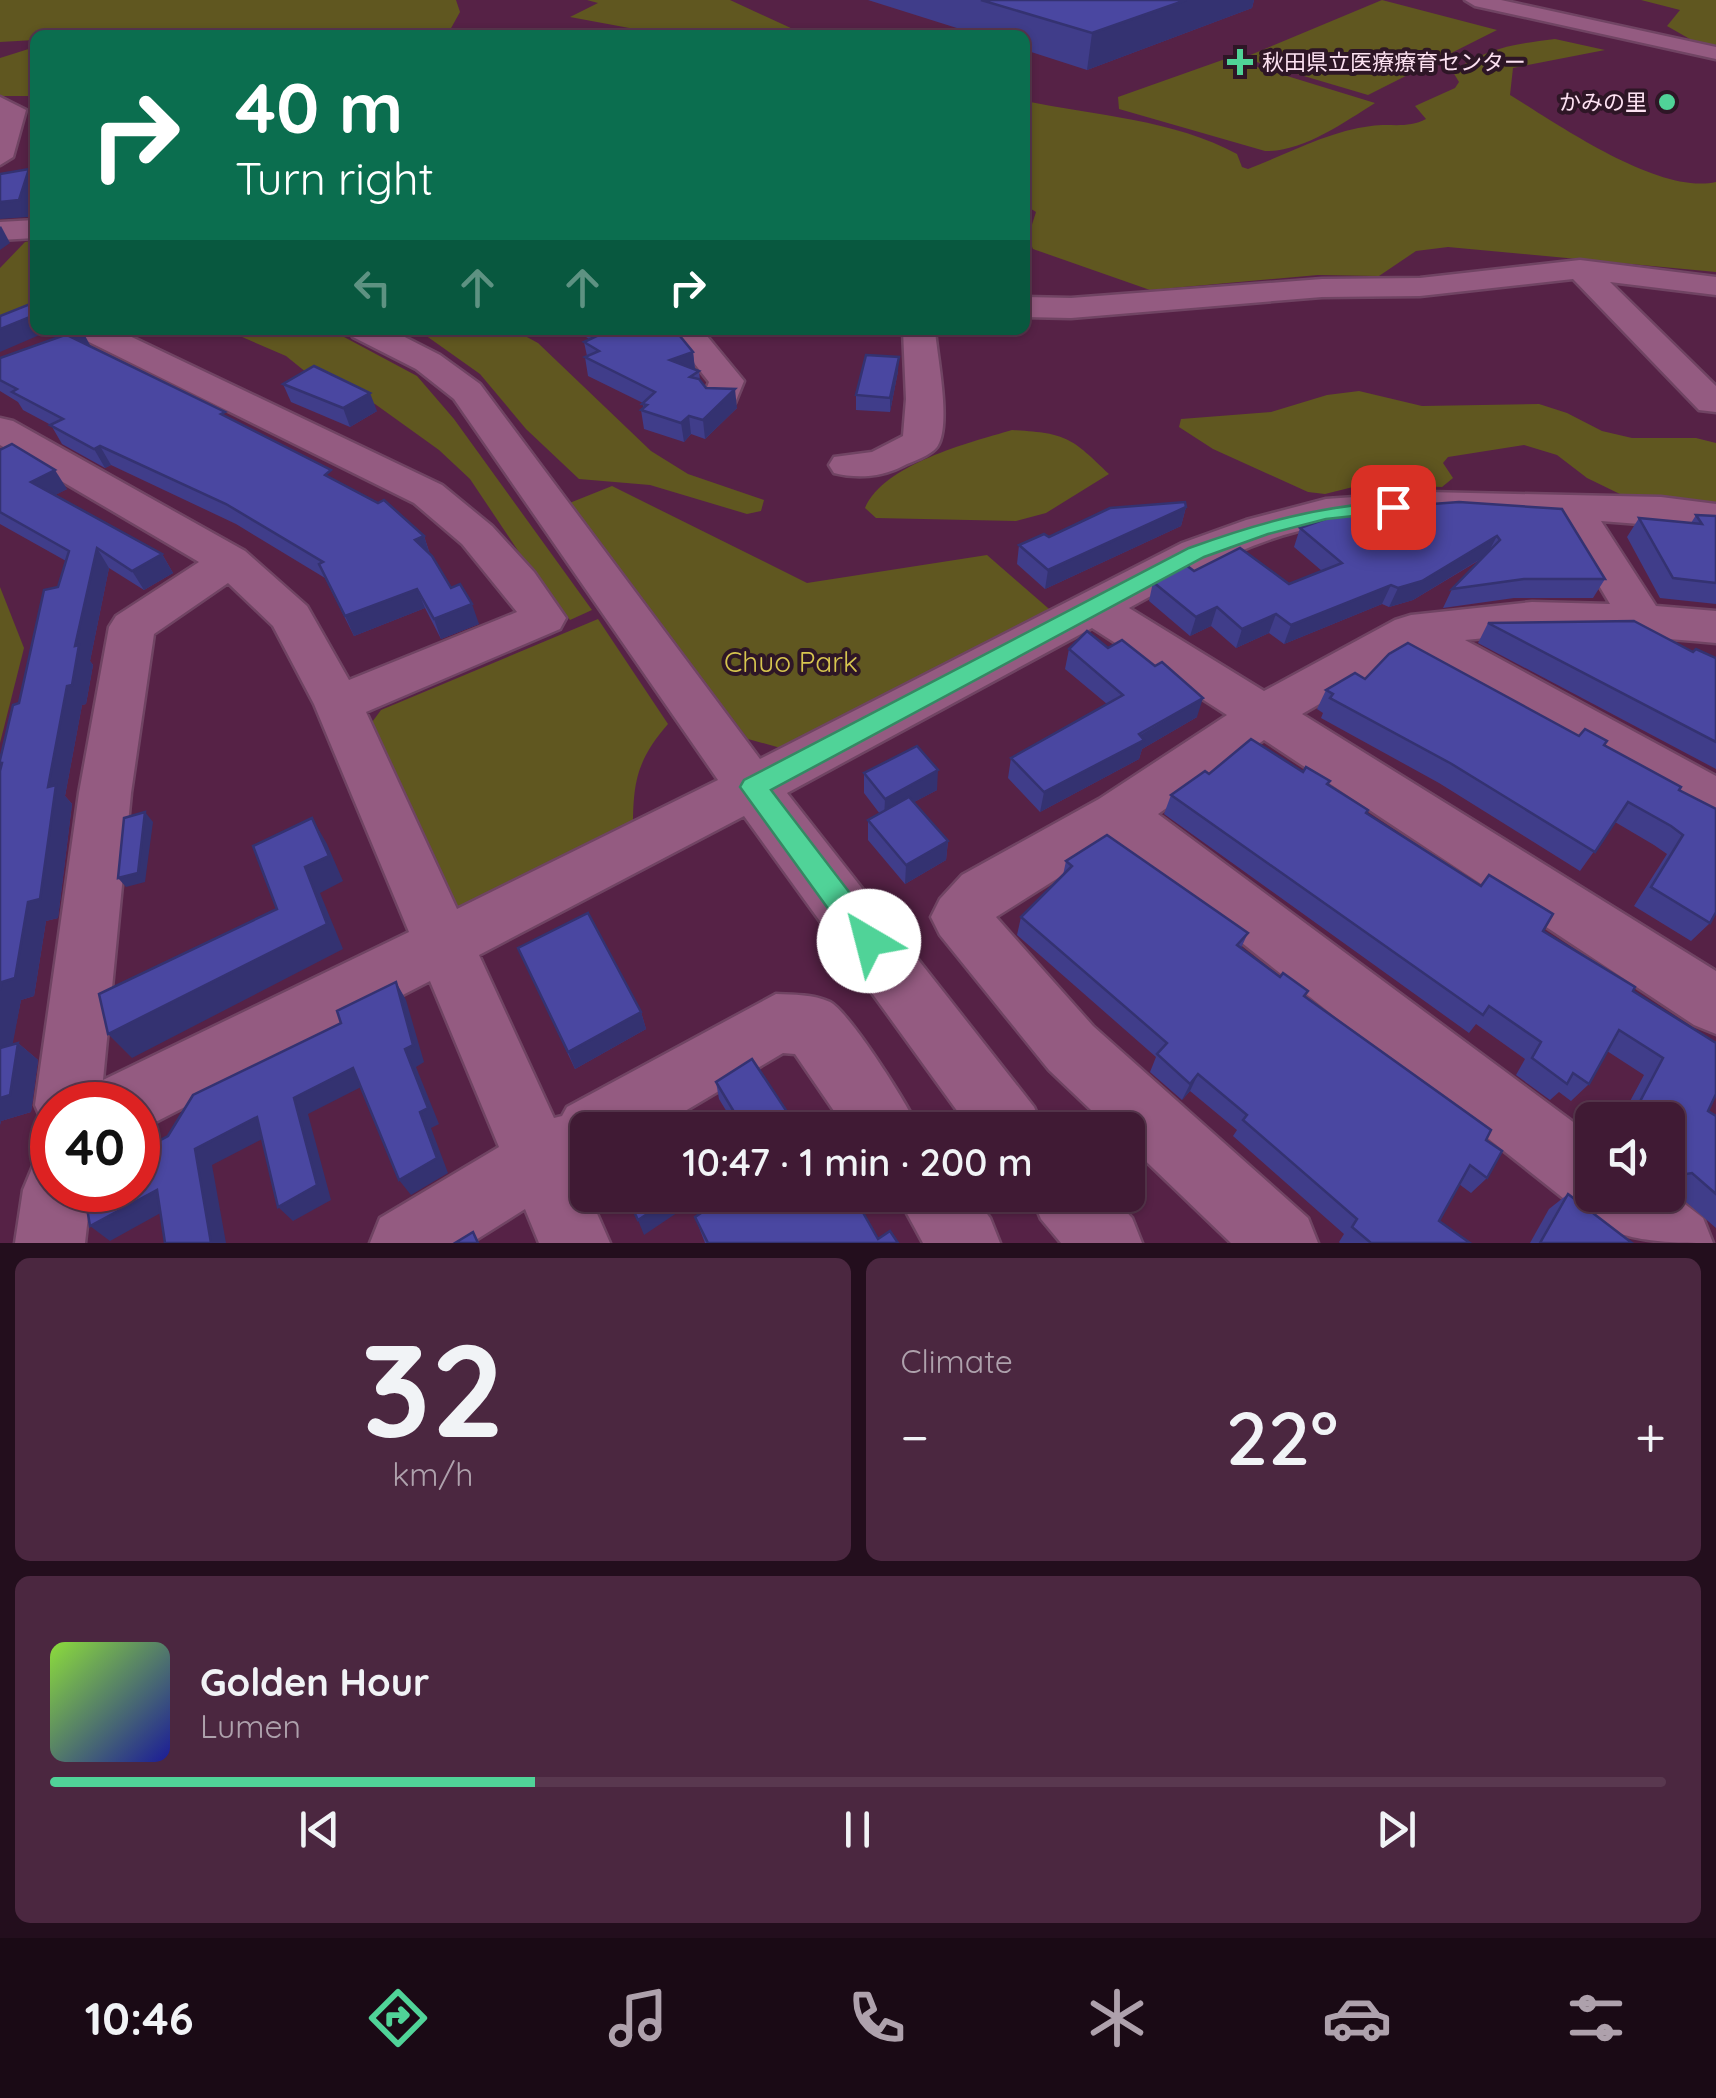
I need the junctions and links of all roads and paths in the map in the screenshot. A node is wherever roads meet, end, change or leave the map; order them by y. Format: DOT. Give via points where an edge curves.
graph roads {
  1 [pos="1474,0"];
  2 [pos="1716,54"];
  3 [pos="0,104"];
  4 [pos="0,158"];
  5 [pos="30,229"];
  6 [pos="0,231"];
  7 [pos="1580,269"];
  8 [pos="1716,286"];
  9 [pos="1030,307"];
  10 [pos="78,335"];
  11 [pos="99,335"];
  12 [pos="375,335"];
  13 [pos="688,335"];
  14 [pos="919,335"];
  15 [pos="53,346"];
  16 [pos="722,395"];
  17 [pos="1712,402"];
  18 [pos="0,429"];
  19 [pos="848,465"];
  20 [pos="1573,508"];
  21 [pos="1716,517"];
  22 [pos="230,560"];
  23 [pos="1091,610"];
  24 [pos="1411,632"];
  25 [pos="1689,632"];
  26 [pos="338,704"];
  27 [pos="1264,716"];
  28 [pos="753,787"];
  29 [pos="1716,801"];
  30 [pos="1118,814"];
  31 [pos="442,942"];
  32 [pos="1716,1005"];
  33 [pos="71,1082"];
  34 [pos="160,1086"];
  35 [pos="624,1112"];
  36 [pos="873,1112"];
  37 [pos="997,1112"];
  38 [pos="570,1139"];
  39 [pos="570,1143"];
  40 [pos="1575,1165"];
  41 [pos="54,1212"];
  42 [pos="574,1212"];
  43 [pos="943,1212"];
  44 [pos="1080,1212"];
  45 [pos="1637,1212"];
  46 [pos="50,1243"];
  47 [pos="405,1243"];
  48 [pos="575,1243"];
  49 [pos="965,1243"];
  50 [pos="1107,1243"];
  51 [pos="1283,1243"];
  52 [pos="1678,1243"];
  1 -- 2 [label="street"];
  3 -- 4 [label="street" via="14,110"];
  5 -- 6 [label="street"];
  7 -- 8 [label="street"];
  7 -- 9 [label="street" via="1420,287"];
  7 -- 17 [label="street"];
  10 -- 15 [label="street"];
  11 -- 26 [label="street" via="428,494 477,535 544,618"];
  12 -- 28 [label="street" via="467,392"];
  13 -- 16 [label="street" via="727,381"];
  14 -- 19 [label="street" via="928,406 921,442 880,463"];
  18 -- 22 [label="street"];
  20 -- 21 [label="street"];
  20 -- 23 [label="street" via="1426,504 1326,512 1196,552"];
  20 -- 25 [label="street"];
  22 -- 26 [label="street" via="292,617"];
  22 -- 33 [label="street" via="132,628"];
  23 -- 27 [label="street"];
  23 -- 28 [label="street"];
  24 -- 25 [label="street" via="1532,617"];
  24 -- 27 [label="street"];
  24 -- 29 [label="street"];
  26 -- 31 [label="street"];
  27 -- 30 [label="street"];
  27 -- 32 [label="street"];
  28 -- 31 [label="street"];
  28 -- 37 [label="street"];
  30 -- 40 [label="street"];
  30 -- 51 [label="street" via="982,892 960,917 1071,1048"];
  31 -- 34 [label="street"];
  31 -- 38 [label="street"];
  35 -- 36 [label="street" via="776,1024 812,1025"];
  39 -- 47 [label="street"];
  41 -- 46 [label="street"];
  42 -- 48 [label="street"];
  43 -- 49 [label="street"];
  44 -- 50 [label="street"];
  45 -- 52 [label="street"];
}
